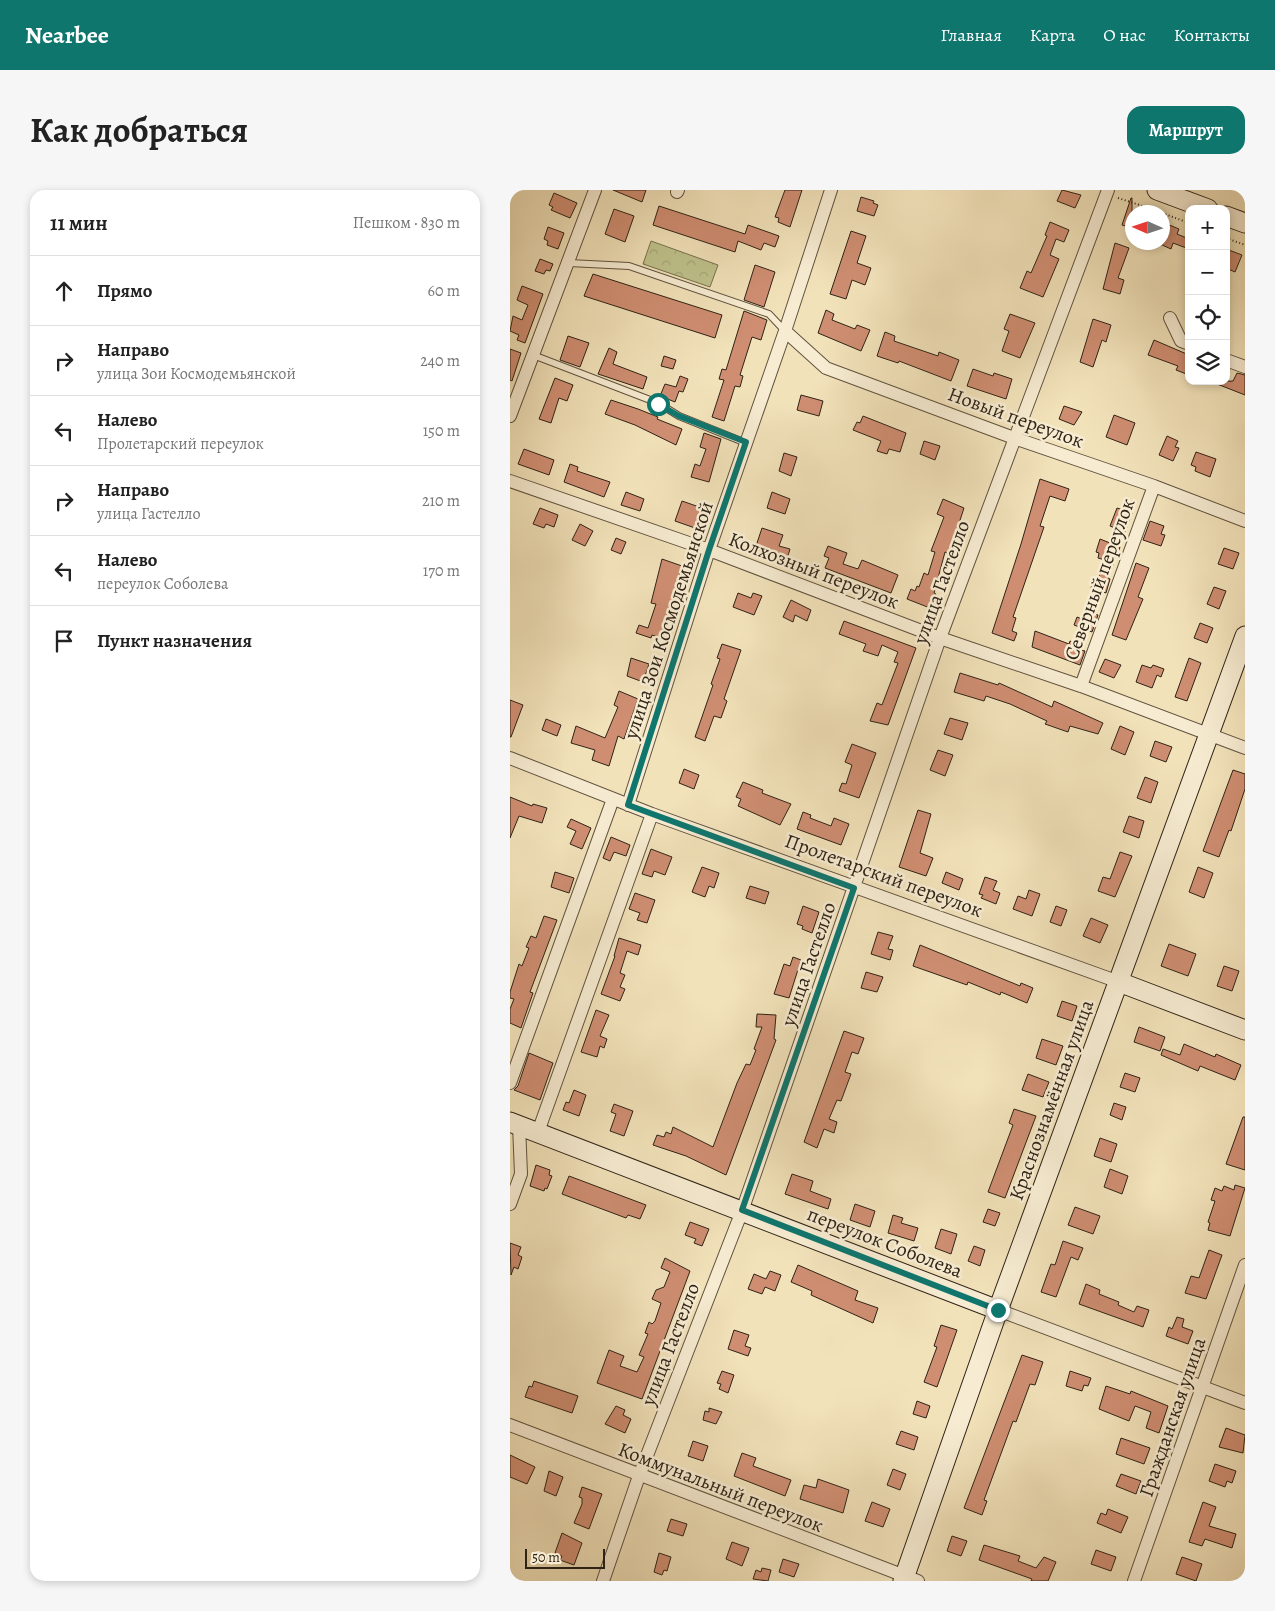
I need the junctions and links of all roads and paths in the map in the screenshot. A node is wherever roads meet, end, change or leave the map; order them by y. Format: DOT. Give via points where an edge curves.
graph roads {
  1 [pos="831,190"];
  2 [pos="1158,190"];
  3 [pos="592,191"];
  4 [pos="1107,192"];
  5 [pos="1141,205"];
  6 [pos="1197,205"];
  7 [pos="1170,216"];
  8 [pos="1230,217"];
  9 [pos="1185,222"];
  10 [pos="1245,223"];
  11 [pos="1230,239"];
  12 [pos="1245,245"];
  13 [pos="569,263"];
  14 [pos="1170,318"];
  15 [pos="785,331"];
  16 [pos="1185,342"];
  17 [pos="533,355"];
  18 [pos="1230,361"];
  19 [pos="1245,367"];
  20 [pos="510,416"];
  21 [pos="1014,438"];
  22 [pos="746,442"];
  23 [pos="510,481"];
  24 [pos="1154,486"];
  25 [pos="1245,521"];
  26 [pos="709,550"];
  27 [pos="1245,636"];
  28 [pos="940,638"];
  29 [pos="1081,686"];
  30 [pos="1208,734"];
  31 [pos="1245,748"];
  32 [pos="510,758"];
  33 [pos="613,799"];
  34 [pos="628,805"];
  35 [pos="652,814"];
  36 [pos="854,888"];
  37 [pos="1119,982"];
  38 [pos="1245,1030"];
  39 [pos="510,1084"];
  40 [pos="514,1124"];
  41 [pos="538,1132"];
  42 [pos="510,1204"];
  43 [pos="742,1210"];
  44 [pos="1245,1264"];
  45 [pos="998,1310"];
  46 [pos="1202,1387"];
  47 [pos="1245,1402"];
  48 [pos="510,1425"];
  49 [pos="639,1476"];
  50 [pos="909,1580"];
  51 [pos="603,1581"];
  52 [pos="1134,1581"];
  1 -- 15 [label="street, улица Зои Космодемьянской"];
  2 -- 6 [label="main road"];
  3 -- 13 [label="street"];
  4 -- 5 [label="path"];
  4 -- 21 [label="street, улица Гастелло"];
  7 -- 9 [label="path"];
  8 -- 10 [label="main road"];
  11 -- 12 [label="path"];
  13 -- 15 [label="lane" via="629,266 770,314"];
  13 -- 17 [label="street"];
  14 -- 16 [label="street" via="1181,341"];
  15 -- 21 [label="street, Новый переулок" via="826,368"];
  15 -- 22 [label="street, улица Зои Космодемьянской"];
  17 -- 20 [label="street"];
  17 -- 22 [label="lane"];
  18 -- 19 [label="street"];
  21 -- 24 [label="street, Новый переулок"];
  21 -- 28 [label="street, улица Гастелло"];
  22 -- 26 [label="street, улица Зои Космодемьянской"];
  23 -- 26 [label="street, Колхозный переулок"];
  24 -- 25 [label="street, Новый переулок"];
  24 -- 29 [label="street, Северный переулок"];
  26 -- 28 [label="street, Колхозный переулок"];
  26 -- 34 [label="street, улица Зои Космодемьянской"];
  27 -- 30 [label="main road, Краснознамённая улица"];
  28 -- 29 [label="street, Колхозный переулок"];
  28 -- 36 [label="street, улица Гастелло"];
  29 -- 30 [label="street, Колхозный переулок"];
  30 -- 31 [label="street, Колхозный переулок"];
  30 -- 37 [label="main road, Краснознамённая улица"];
  32 -- 33 [label="street, Пролетарский переулок"];
  33 -- 34 [label="street, Пролетарский переулок"];
  33 -- 39 [label="street"];
  34 -- 35 [label="street, Пролетарский переулок"];
  35 -- 36 [label="street, Пролетарский переулок"];
  35 -- 41 [label="street"];
  36 -- 37 [label="street, Пролетарский переулок"];
  36 -- 43 [label="street, улица Гастелло"];
  37 -- 38 [label="main road, Пролетарский переулок"];
  37 -- 45 [label="main road, Краснознамённая улица"];
  40 -- 41 [label="main road, переулок Соболева"];
  40 -- 42 [label="street" via="521,1174"];
  41 -- 43 [label="main road, переулок Соболева"];
  43 -- 45 [label="main road, переулок Соболева"];
  43 -- 49 [label="street, улица Гастелло"];
  44 -- 46 [label="street, Гражданская улица"];
  45 -- 46 [label="street, переулок Соболева"];
  45 -- 50 [label="main road, Краснознамённая улица"];
  46 -- 47 [label="street, переулок Соболева"];
  46 -- 52 [label="street, Гражданская улица"];
  48 -- 49 [label="street, Коммунальный переулок"];
  49 -- 50 [label="street, Коммунальный переулок"];
  49 -- 51 [label="street, улица Гастелло"];
}
